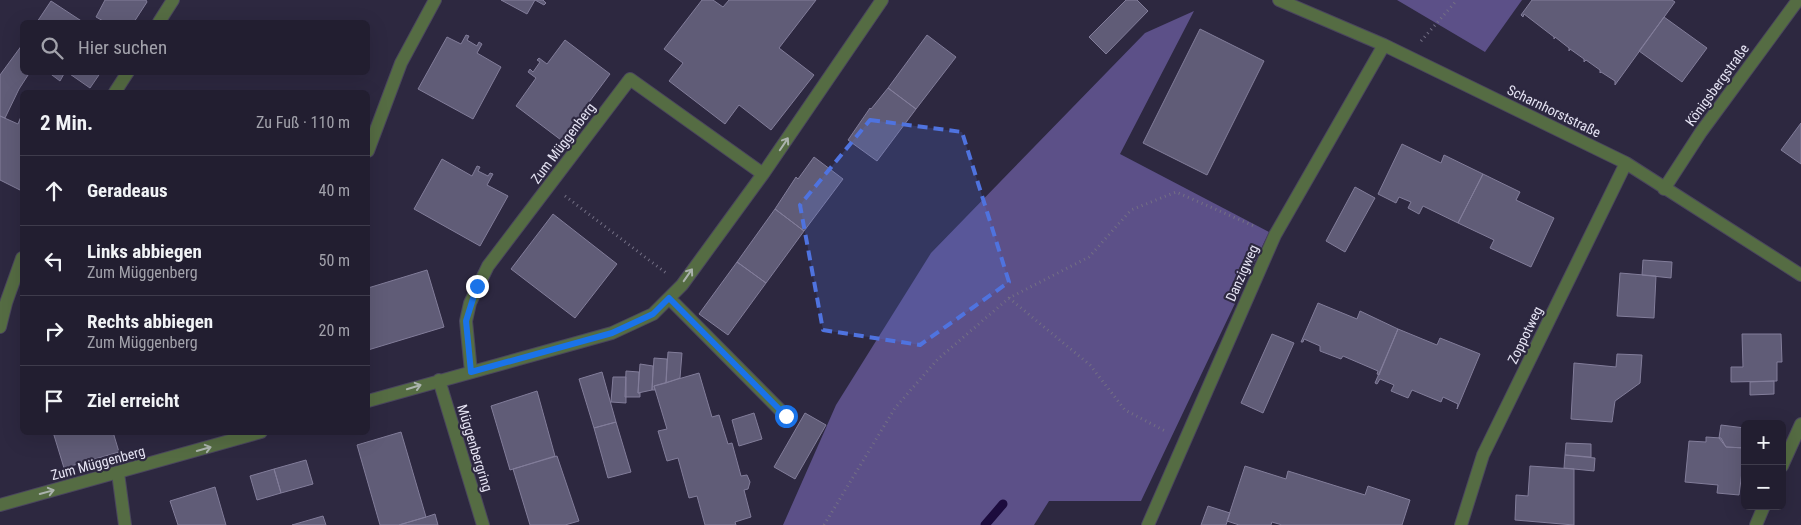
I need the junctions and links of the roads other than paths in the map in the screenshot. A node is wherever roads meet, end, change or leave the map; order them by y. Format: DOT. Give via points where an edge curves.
graph roads {
  1 [pos="173,0"];
  2 [pos="435,0"];
  3 [pos="882,0"];
  4 [pos="1279,0"];
  5 [pos="1798,0"];
  6 [pos="160,20"];
  7 [pos="1384,45"];
  8 [pos="126,75"];
  9 [pos="116,90"];
  10 [pos="370,146"];
  11 [pos="1626,164"];
  12 [pos="763,174"];
  13 [pos="1664,189"];
  14 [pos="20,264"];
  15 [pos="1801,275"];
  16 [pos="669,298"];
  17 [pos="0,327"];
  18 [pos="471,372"];
  19 [pos="439,380"];
  20 [pos="370,400"];
  21 [pos="786,416"];
  22 [pos="1801,424"];
  23 [pos="251,435"];
  24 [pos="1782,465"];
  25 [pos="118,473"];
  26 [pos="0,505"];
  27 [pos="1762,510"];
  28 [pos="125,525"];
  29 [pos="483,525"];
  30 [pos="1148,525"];
  31 [pos="1462,525"];
  32 [pos="1756,525"];
  1 -- 6 [label="street"];
  2 -- 10 [label="street" via="401,63"];
  12 -- 3 [label="street, one-way"];
  4 -- 7 [label="street, Scharnhorststraße"];
  5 -- 13 [label="street, Königsbergstraße" via="1701,132"];
  7 -- 11 [label="street, Scharnhorststraße"];
  7 -- 30 [label="street, Danzigweg" via="1275,235"];
  8 -- 9 [label="street"];
  11 -- 13 [label="street, Scharnhorststraße"];
  11 -- 31 [label="street, Zoppotweg" via="1483,455"];
  16 -- 12 [label="street, one-way" via="682,285"];
  12 -- 18 [label="street, Zum Müggenberg" via="630,79 488,266 474,294 466,321"];
  13 -- 15 [label="street, Scharnhorststraße"];
  14 -- 17 [label="street"];
  16 -- 18 [label="street" via="653,314 612,333"];
  16 -- 21 [label="street"];
  18 -- 19 [label="street"];
  20 -- 19 [label="street, one-way"];
  19 -- 29 [label="street, Müggenbergring"];
  22 -- 24 [label="street"];
  25 -- 23 [label="street, Zum Müggenberg, one-way"];
  26 -- 25 [label="street, Zum Müggenberg, one-way"];
  25 -- 28 [label="street"];
  27 -- 32 [label="street"];
}
